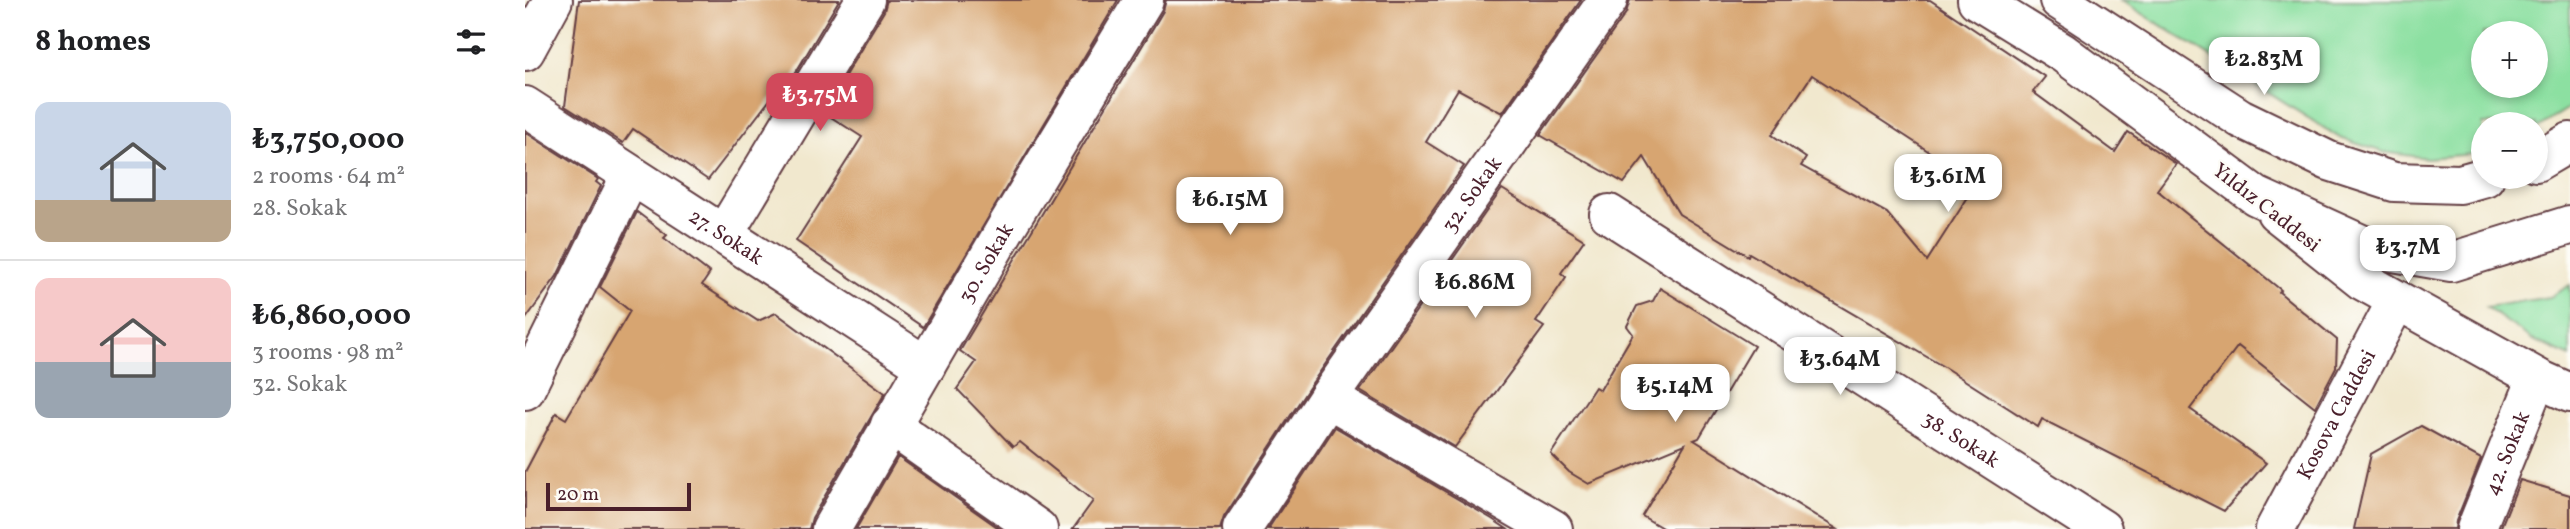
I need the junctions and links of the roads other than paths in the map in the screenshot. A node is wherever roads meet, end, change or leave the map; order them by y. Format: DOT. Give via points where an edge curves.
graph roads {
  1 [pos="553,0"];
  2 [pos="865,0"];
  3 [pos="1144,0"];
  4 [pos="1608,0"];
  5 [pos="1977,0"];
  6 [pos="2059,0"];
  7 [pos="525,51"];
  8 [pos="525,106"];
  9 [pos="2570,142"];
  10 [pos="2548,155"];
  11 [pos="631,175"];
  12 [pos="2471,181"];
  13 [pos="2256,196"];
  14 [pos="1609,214"];
  15 [pos="2570,225"];
  16 [pos="724,234"];
  17 [pos="2397,300"];
  18 [pos="926,366"];
  19 [pos="2553,385"];
  20 [pos="525,390"];
  21 [pos="1328,398"];
  22 [pos="890,425"];
  23 [pos="831,529"];
  24 [pos="1038,529"];
  25 [pos="1242,529"];
  26 [pos="1553,529"];
  27 [pos="2102,529"];
  28 [pos="2275,529"];
  29 [pos="2476,529"];
  1 -- 7 [label="street"];
  2 -- 16 [label="street"];
  3 -- 18 [label="street, 30. Sokak"];
  4 -- 21 [label="street, 32. Sokak"];
  5 -- 13 [label="street, Yıldız Caddesi" via="2063,53"];
  6 -- 12 [label="street" via="2240,118 2329,161 2393,182"];
  8 -- 11 [label="street, 27. Sokak"];
  9 -- 10 [label="street"];
  11 -- 16 [label="street, 27. Sokak"];
  11 -- 20 [label="street"];
  13 -- 15 [label="street" via="2370,248 2451,262"];
  13 -- 17 [label="street, Yıldız Caddesi" via="2364,281"];
  14 -- 27 [label="street, 38. Sokak"];
  16 -- 18 [label="street, 27. Sokak"];
  17 -- 19 [label="street, Yıldız Caddesi"];
  17 -- 28 [label="street, Kosova Caddesi"];
  18 -- 22 [label="street, 30. Sokak"];
  19 -- 29 [label="street, 42. Sokak"];
  21 -- 25 [label="street, 32. Sokak"];
  21 -- 26 [label="street"];
  22 -- 23 [label="street, 30. Sokak"];
  22 -- 24 [label="street"];
}
